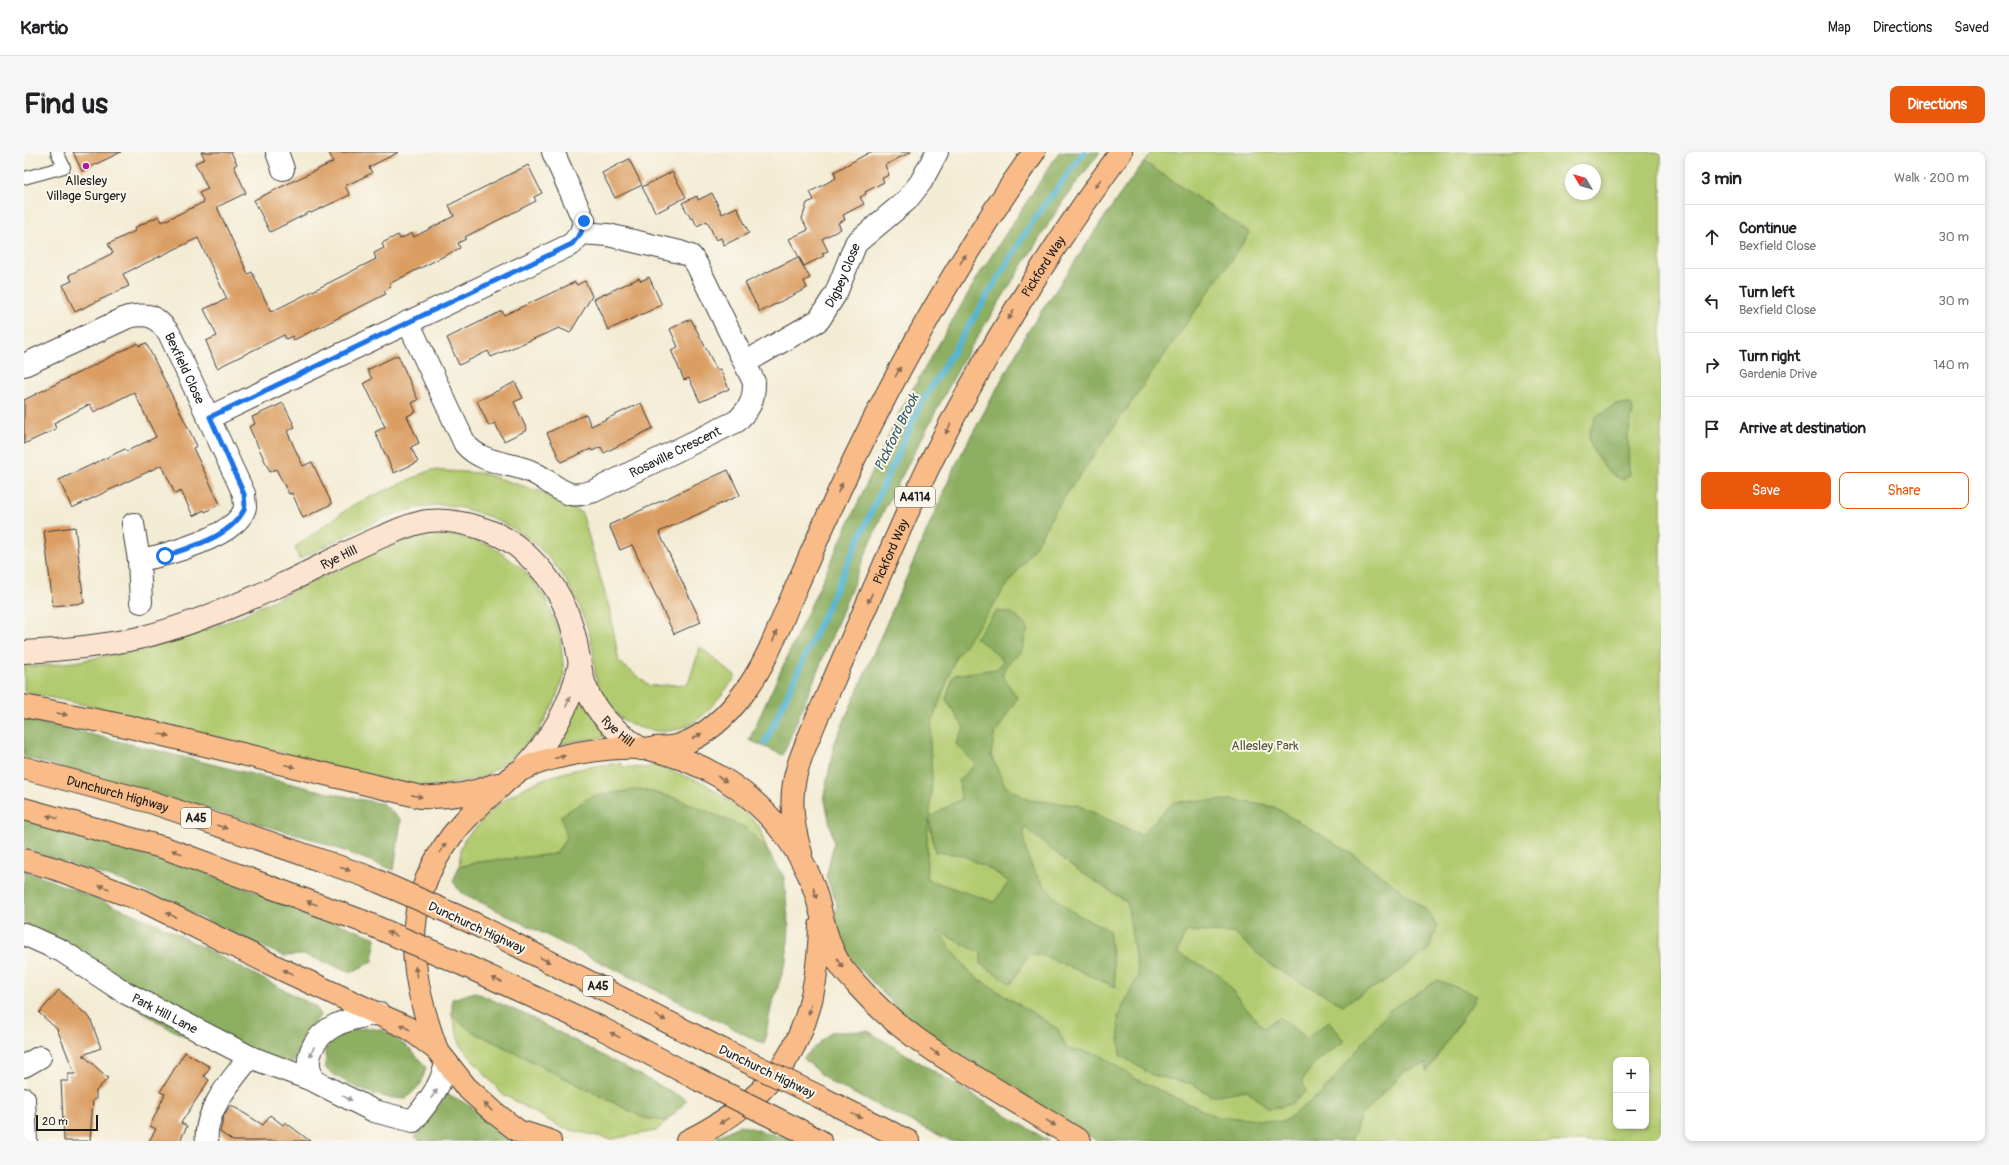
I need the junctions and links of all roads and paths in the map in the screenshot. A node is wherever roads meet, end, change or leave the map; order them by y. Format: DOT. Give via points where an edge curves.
graph roads {
  1 [pos="57,152"];
  2 [pos="553,152"];
  3 [pos="937,152"];
  4 [pos="1034,152"];
  5 [pos="1121,152"];
  6 [pos="24,178"];
  7 [pos="581,233"];
  8 [pos="408,322"];
  9 [pos="746,362"];
  10 [pos="24,365"];
  11 [pos="210,417"];
  12 [pos="133,524"];
  13 [pos="139,560"];
  14 [pos="141,602"];
  15 [pos="24,652"];
  16 [pos="578,668"];
  17 [pos="24,706"];
  18 [pos="644,749"];
  19 [pos="24,768"];
  20 [pos="518,772"];
  21 [pos="24,810"];
  22 [pos="24,860"];
  23 [pos="808,872"];
  24 [pos="821,915"];
  25 [pos="24,934"];
  26 [pos="379,1013"];
  27 [pos="250,1057"];
  28 [pos="441,1057"];
  29 [pos="312,1080"];
  30 [pos="24,1098"];
  31 [pos="524,1136"];
  32 [pos="26,1141"];
  33 [pos="207,1141"];
  34 [pos="550,1141"];
  35 [pos="687,1141"];
  36 [pos="820,1141"];
  37 [pos="908,1141"];
  38 [pos="1080,1141"];
  1 -- 6 [label="lane" via="64,167"];
  2 -- 7 [label="street" via="584,221"];
  3 -- 9 [label="street, Digbey Close" via="921,182 907,200 856,243 836,293 819,320"];
  18 -- 4 [label="highway, one-way" via="678,746 698,737 719,722 746,690 765,661 827,516 883,399 948,283"];
  5 -- 23 [label="highway, Pickford Way / A4114, one-way" via="1048,257 967,392 922,480 832,684 797,768 793,791 797,841"];
  7 -- 8 [label="street" via="572,244"];
  7 -- 9 [label="street, Rosaville Crescent" via="608,235 691,256"];
  8 -- 9 [label="street, Rosaville Crescent" via="465,444 472,453 534,473 562,491 572,494 594,491 737,421 748,410 754,396 754,382"];
  8 -- 11 [label="street"];
  10 -- 11 [label="street, Bexfield Close" via="128,317 146,314 158,319 169,333"];
  11 -- 13 [label="street, Bexfield Close" via="244,494 245,508 235,522 195,545 165,556"];
  12 -- 13 [label="street"];
  13 -- 14 [label="street"];
  15 -- 16 [label="street, Rye Hill" via="69,650 139,638 207,616 401,528 428,521 450,521 473,526 512,544 547,576 570,620 576,642"];
  16 -- 18 [label="street, Rye Hill" via="589,696 600,714 609,725"];
  20 -- 16 [label="street, Rye Hill, one-way" via="542,747 561,719 573,692"];
  17 -- 20 [label="highway, one-way" via="126,726 421,797 455,796 480,790"];
  20 -- 18 [label="highway, one-way" via="577,753 606,749"];
  18 -- 23 [label="highway, one-way" via="675,756 721,778 742,792 780,830"];
  19 -- 37 [label="highway, Dunchurch Highway / A45, one-way, bridge" via="151,802 366,876 473,923"];
  28 -- 20 [label="highway, one-way" via="427,1024 414,957 415,925 421,895 433,865 451,835 471,810"];
  36 -- 21 [label="highway, one-way, bridge" via="599,1027 362,921 165,848"];
  26 -- 22 [label="highway, one-way" via="281,969 140,900"];
  23 -- 24 [label="highway, one-way"];
  24 -- 35 [label="highway, one-way" via="815,988 807,1020 791,1052 773,1078 736,1114"];
  24 -- 38 [label="highway, one-way" via="828,942 842,967 893,1021 937,1054"];
  25 -- 27 [label="street, Park Hill Lane" via="62,951 124,992"];
  28 -- 26 [label="highway, one-way" via="408,1028"];
  26 -- 29 [label="street, one-way" via="347,1019 328,1029 315,1044 309,1060"];
  27 -- 29 [label="street, Park Hill Lane"];
  27 -- 33 [label="street" via="217,1102 206,1133"];
  29 -- 28 [label="street, Park Hill Lane, one-way" via="374,1111 413,1121 436,1091 443,1076"];
  31 -- 28 [label="highway, one-way" via="466,1087"];
  30 -- 32 [label="street"];
  31 -- 34 [label="highway"];
}
